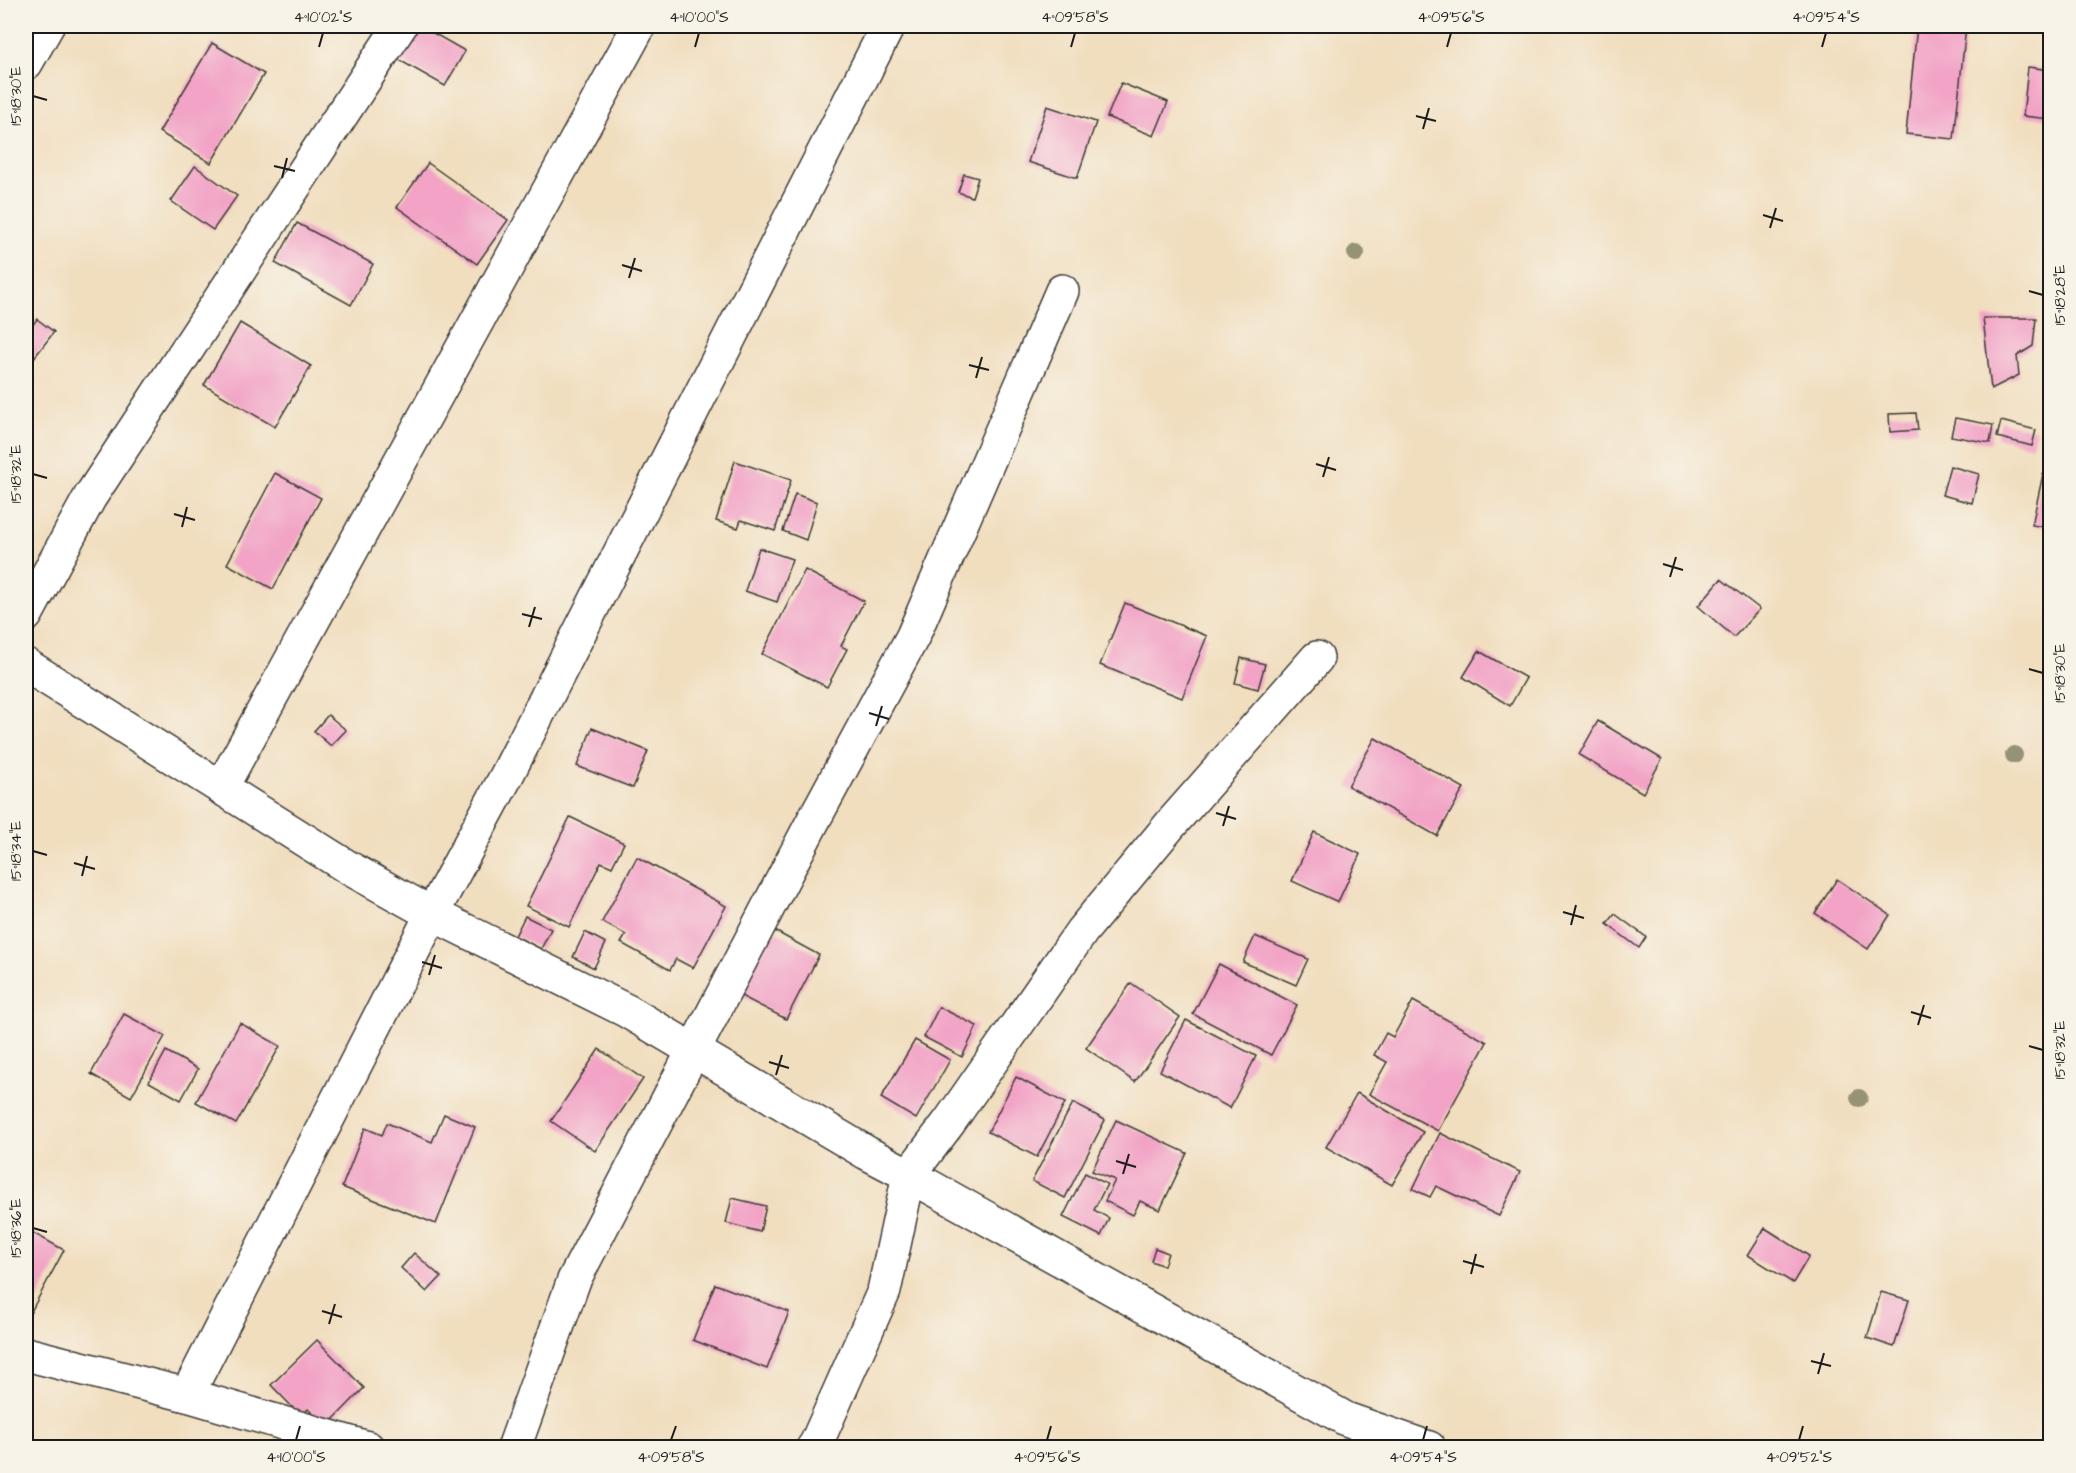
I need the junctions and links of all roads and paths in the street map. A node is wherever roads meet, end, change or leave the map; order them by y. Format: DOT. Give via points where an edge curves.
graph roads {
  1 [pos="46,26"];
  2 [pos="400,26"];
  3 [pos="639,26"];
  4 [pos="888,26"];
  5 [pos="26,63"];
  6 [pos="1062,291"];
  7 [pos="26,615"];
  8 [pos="1317,658"];
  9 [pos="26,665"];
  10 [pos="221,788"];
  11 [pos="432,914"];
  12 [pos="693,1052"];
  13 [pos="909,1174"];
  14 [pos="26,1354"];
  15 [pos="187,1395"];
  16 [pos="1349,1433"];
  17 [pos="368,1448"];
  18 [pos="514,1448"];
  19 [pos="813,1448"];
  20 [pos="1429,1448"];
  1 -- 5 [label="street"];
  2 -- 7 [label="street" via="90,497"];
  3 -- 10 [label="street"];
  4 -- 11 [label="street" via="508,773"];
  6 -- 12 [label="street" via="913,636"];
  8 -- 13 [label="street" via="1082,931"];
  9 -- 10 [label="street"];
  10 -- 11 [label="street" via="349,868"];
  11 -- 12 [label="street" via="627,1011"];
  11 -- 15 [label="street"];
  12 -- 13 [label="street" via="867,1154"];
  12 -- 18 [label="street" via="574,1280"];
  13 -- 16 [label="street"];
  13 -- 19 [label="street" via="884,1291"];
  14 -- 15 [label="street"];
  15 -- 17 [label="street"];
  16 -- 20 [label="street"];
}
